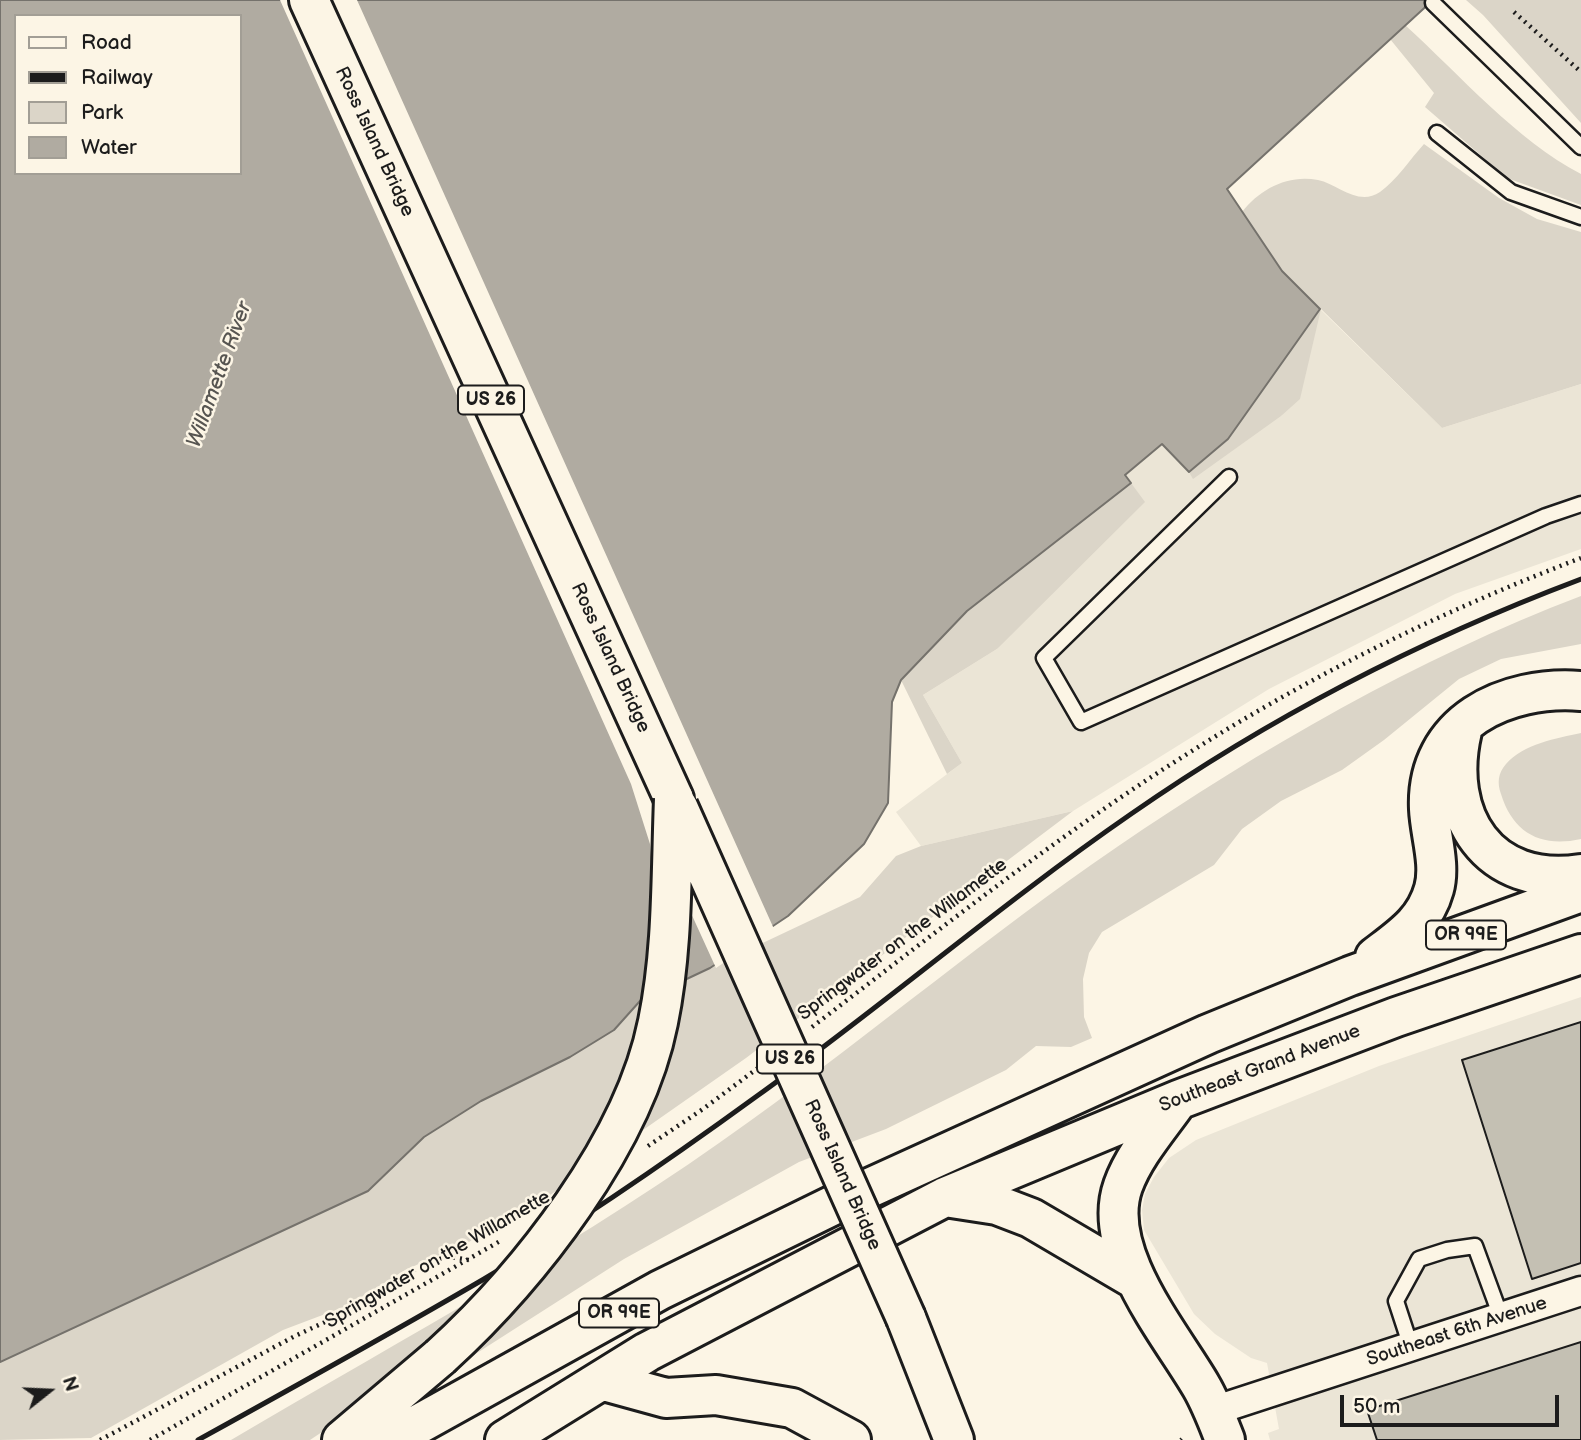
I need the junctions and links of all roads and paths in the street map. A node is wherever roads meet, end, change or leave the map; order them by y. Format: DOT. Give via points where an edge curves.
graph roads {
  1 [pos="309,0"];
  2 [pos="1433,3"];
  3 [pos="1514,12"];
  4 [pos="1581,72"];
  5 [pos="1437,133"];
  6 [pos="1581,146"];
  7 [pos="1581,218"];
  8 [pos="1229,477"];
  9 [pos="1581,504"];
  10 [pos="1581,558"];
  11 [pos="1581,691"];
  12 [pos="1463,726"];
  13 [pos="674,799"];
  14 [pos="1581,874"];
  15 [pos="1581,892"];
  16 [pos="1581,954"];
  17 [pos="1350,976"];
  18 [pos="810,1029"];
  19 [pos="766,1062"];
  20 [pos="1178,1100"];
  21 [pos="643,1149"];
  22 [pos="945,1197"];
  23 [pos="505,1238"];
  24 [pos="469,1260"];
  25 [pos="1133,1278"];
  26 [pos="1581,1292"];
  27 [pos="1501,1317"];
  28 [pos="1411,1347"];
  29 [pos="604,1381"];
  30 [pos="1219,1425"];
  31 [pos="100,1440"];
  32 [pos="150,1440"];
  33 [pos="342,1440"];
  34 [pos="390,1440"];
  35 [pos="505,1440"];
  36 [pos="850,1440"];
  37 [pos="954,1440"];
  1 -- 13 [label="highway, Ross Island Bridge / US 26"];
  2 -- 6 [label="lane"];
  3 -- 4 [label="path"];
  5 -- 7 [label="lane" via="1511,191"];
  8 -- 9 [label="lane" via="1044,659 1080,722"];
  10 -- 18 [label="path, Springwater on the Willamette" via="1431,621 1222,732 1044,852"];
  11 -- 12 [label="highway" via="1524,692 1491,704"];
  12 -- 14 [label="highway" via="1456,756 1457,782 1470,830 1494,856 1530,873 1553,877"];
  12 -- 17 [label="highway" via="1436,762 1429,785 1435,886 1427,907 1404,934"];
  13 -- 33 [label="highway, bridge" via="668,963 658,1025 636,1090 604,1156 513,1284 472,1327"];
  13 -- 37 [label="highway, Ross Island Bridge / US 26, bridge" via="906,1318"];
  15 -- 17 [label="highway, OR 99E"];
  16 -- 20 [label="highway, Southeast Grand Avenue / OR 99E" via="1396,1017"];
  17 -- 34 [label="highway, OR 99E" via="1208,1034 854,1195 660,1290"];
  19 -- 21 [label="path"];
  20 -- 22 [label="highway, Southeast Grand Avenue / OR 99E"];
  20 -- 25 [label="highway" via="1122,1188 1121,1227"];
  22 -- 25 [label="highway" via="997,1205 1031,1218"];
  22 -- 29 [label="highway, OR 99E" via="647,1352"];
  23 -- 24 [label="path, Springwater on the Willamette"];
  24 -- 31 [label="path" via="439,1259 411,1271 353,1309"];
  24 -- 32 [label="path, Springwater on the Willamette"];
  25 -- 30 [label="highway"];
  26 -- 27 [label="street, Southeast 6th Avenue"];
  27 -- 28 [label="street, Southeast 6th Avenue"];
  27 -- 28 [label="lane" via="1475,1246 1419,1259 1396,1301"];
  28 -- 30 [label="street, Southeast 6th Avenue"];
  29 -- 35 [label="highway, OR 99E"];
  29 -- 36 [label="highway" via="666,1398 716,1395 792,1408"];
}
